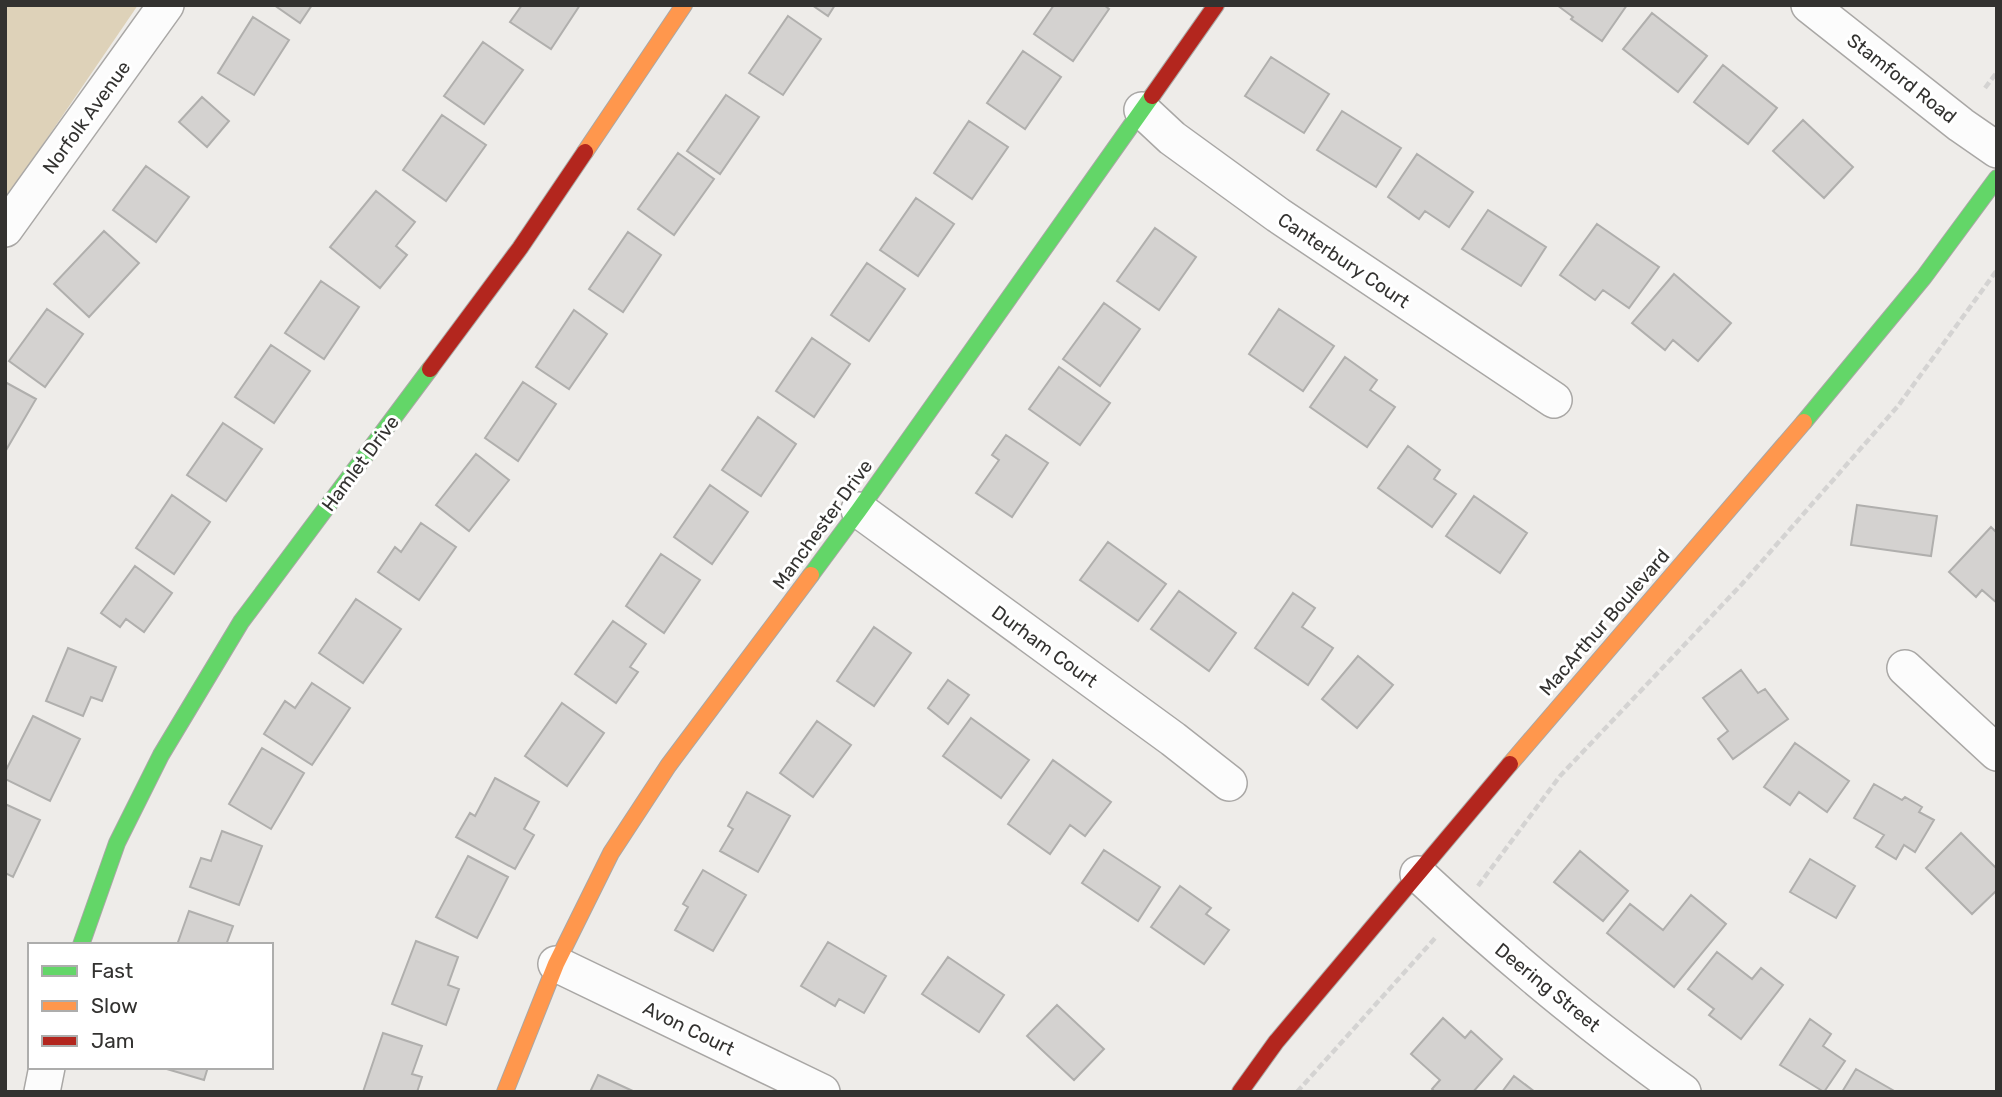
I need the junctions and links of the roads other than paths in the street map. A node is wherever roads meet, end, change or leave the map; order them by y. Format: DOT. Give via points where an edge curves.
graph roads {
  1 [pos="166,5"];
  2 [pos="684,5"];
  3 [pos="1216,5"];
  4 [pos="1809,5"];
  5 [pos="1142,110"];
  6 [pos="1997,150"];
  7 [pos="1997,178"];
  8 [pos="5,229"];
  9 [pos="1554,400"];
  10 [pos="859,510"];
  11 [pos="1905,668"];
  12 [pos="1997,753"];
  13 [pos="1229,783"];
  14 [pos="1418,874"];
  15 [pos="82,943"];
  16 [pos="556,964"];
  17 [pos="47,1069"];
  18 [pos="41,1092"];
  19 [pos="505,1092"];
  20 [pos="822,1092"];
  21 [pos="1240,1092"];
  22 [pos="1683,1092"];
  1 -- 8 [label="street, Norfolk Avenue"];
  2 -- 15 [label="street, Hamlet Drive" via="520,248 241,622 161,755 117,843"];
  3 -- 5 [label="street, Manchester Drive"];
  4 -- 6 [label="street, Stamford Road"];
  5 -- 9 [label="street, Canterbury Court" via="1172,138 1278,215"];
  5 -- 10 [label="street, Manchester Drive"];
  7 -- 14 [label="street, MacArthur Boulevard" via="1832,389"];
  10 -- 13 [label="street, Durham Court"];
  10 -- 16 [label="street, Manchester Drive" via="668,766 611,853"];
  11 -- 12 [label="street"];
  14 -- 21 [label="street, MacArthur Boulevard" via="1276,1042"];
  14 -- 22 [label="street, Deering Street" via="1534,977"];
  16 -- 19 [label="street, Manchester Drive"];
  16 -- 20 [label="street, Avon Court"];
  17 -- 18 [label="street"];
}
